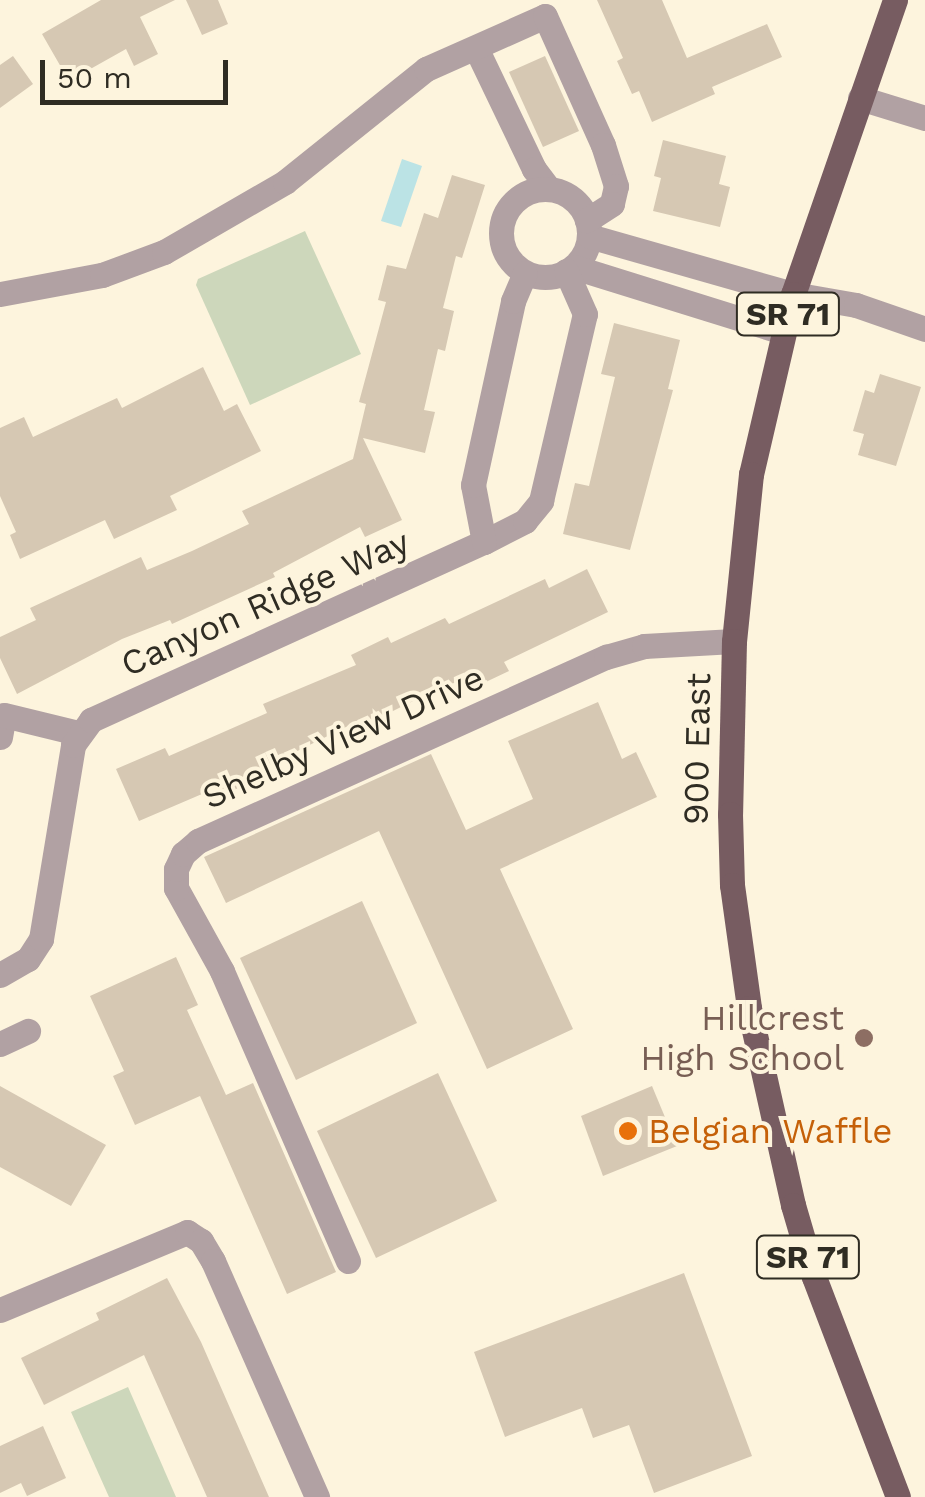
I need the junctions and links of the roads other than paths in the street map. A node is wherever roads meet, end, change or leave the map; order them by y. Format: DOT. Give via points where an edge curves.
graph roads {
  1 [pos="896,0"];
  2 [pos="476,48"];
  3 [pos="860,98"];
  4 [pos="925,118"];
  5 [pos="548,189"];
  6 [pos="588,228"];
  7 [pos="570,269"];
  8 [pos="525,273"];
  9 [pos="0,294"];
  10 [pos="793,294"];
  11 [pos="925,329"];
  12 [pos="783,332"];
  13 [pos="484,542"];
  14 [pos="734,641"];
  15 [pos="78,733"];
  16 [pos="0,737"];
  17 [pos="0,974"];
  18 [pos="28,1031"];
  19 [pos="0,1044"];
  20 [pos="348,1261"];
  21 [pos="0,1310"];
  22 [pos="318,1497"];
  23 [pos="898,1497"];
  1 -- 3 [label="main road, 900 East / SR 71"];
  2 -- 5 [label="street"];
  2 -- 6 [label="street" via="544,16 616,186 612,204"];
  2 -- 9 [label="street" via="426,68 285,182 164,252 102,275"];
  3 -- 4 [label="street"];
  3 -- 10 [label="main road, 900 East / SR 71"];
  5 -- 6 [label="street" via="579,204"];
  5 -- 8 [label="street" via="516,200 501,230 511,262"];
  6 -- 7 [label="street"];
  6 -- 10 [label="street"];
  7 -- 8 [label="street" via="542,278"];
  7 -- 12 [label="street"];
  7 -- 13 [label="street, Canyon Ridge Way" via="585,314 541,501 525,522"];
  8 -- 13 [label="street" via="473,485"];
  10 -- 11 [label="street" via="856,305"];
  10 -- 12 [label="main road, 900 East / SR 71"];
  12 -- 14 [label="main road, 900 East / SR 71" via="751,474"];
  13 -- 15 [label="street, Canyon Ridge Way" via="91,720"];
  14 -- 20 [label="street, Shelby View Drive" via="644,646 606,658 198,841 183,854 176,888 222,971"];
  14 -- 23 [label="main road, 900 East / SR 71" via="732,885 749,1008 814,1277"];
  15 -- 16 [label="street" via="4,714"];
  15 -- 17 [label="street" via="41,939 28,959"];
  18 -- 19 [label="street"];
  21 -- 22 [label="street" via="187,1232 213,1261"];
}
